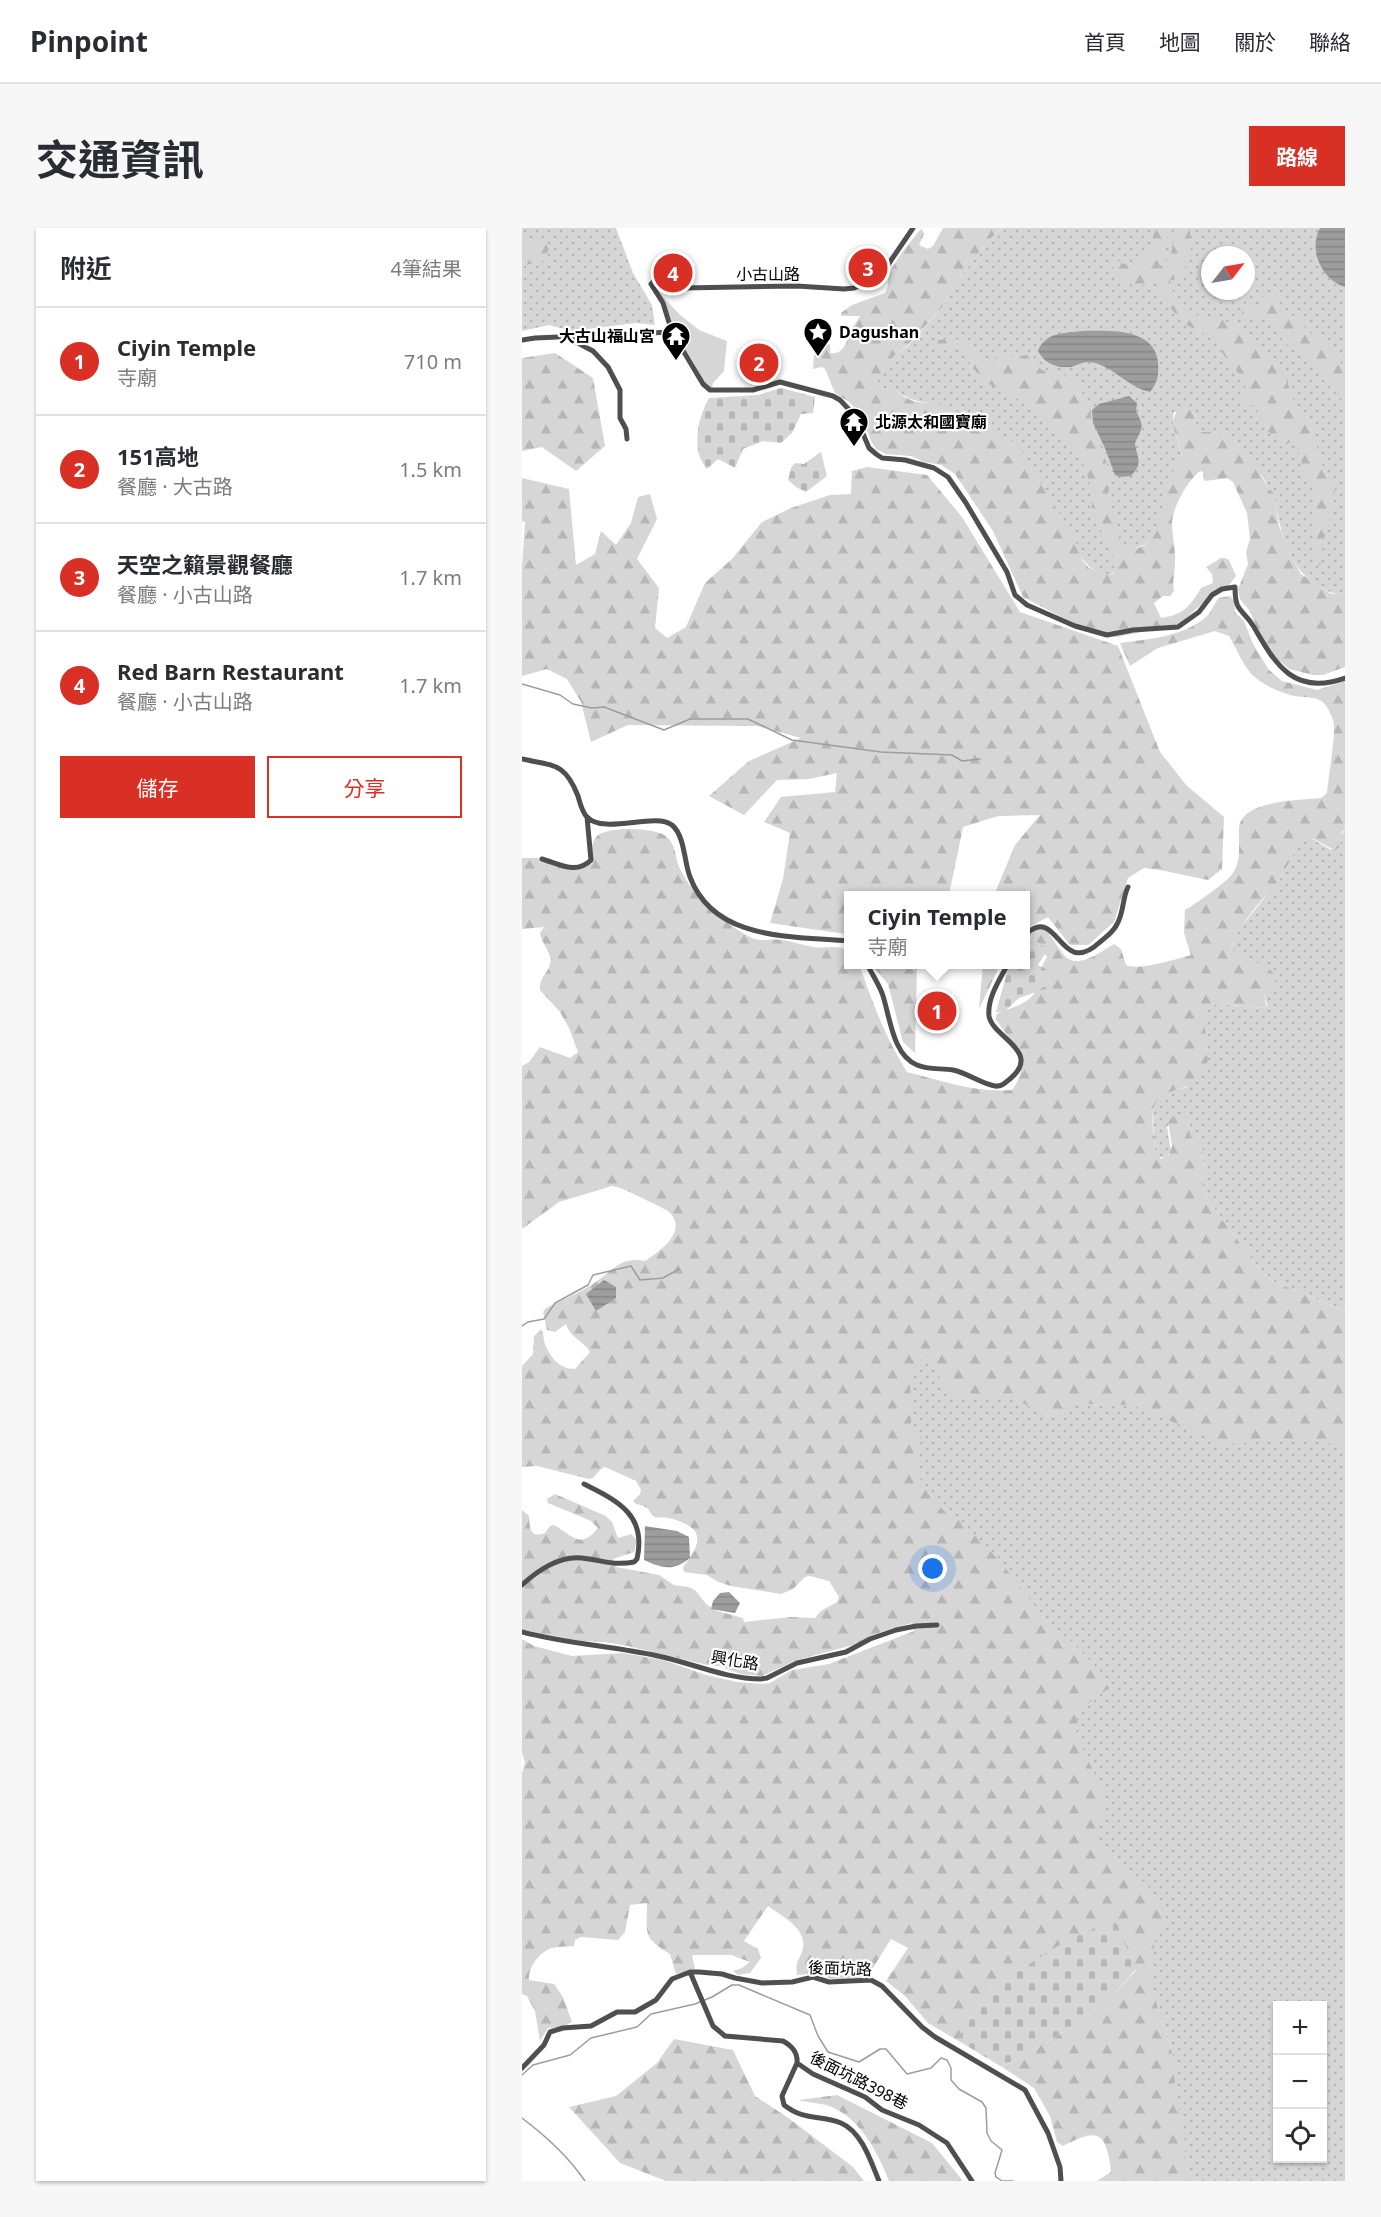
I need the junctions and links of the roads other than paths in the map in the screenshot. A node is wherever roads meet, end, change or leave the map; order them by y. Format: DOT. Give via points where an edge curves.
graph roads {
  1 [pos="913,228"];
  2 [pos="672,332"];
  3 [pos="567,337"];
  4 [pos="522,340"];
  5 [pos="627,439"];
  6 [pos="1345,678"];
  7 [pos="522,759"];
  8 [pos="587,817"];
  9 [pos="542,859"];
  10 [pos="1128,886"];
  11 [pos="1030,930"];
  12 [pos="844,941"];
  13 [pos="870,969"];
  14 [pos="1006,969"];
  15 [pos="584,1484"];
  16 [pos="522,1585"];
  17 [pos="937,1625"];
  18 [pos="522,1632"];
  19 [pos="690,1972"];
  20 [pos="797,2063"];
  21 [pos="522,2068"];
  22 [pos="879,2181"];
  23 [pos="972,2181"];
  24 [pos="1061,2181"];
  1 -- 2 [label="street, 小古山路" via="881,274 854,288 682,288 655,280 651,284 663,303"];
  2 -- 3 [label="street"];
  2 -- 6 [label="street" via="710,390 753,390 780,382 833,396 856,417 869,448 876,454 934,468 948,477 1007,572 1015,595 1027,605 1107,635 1178,627 1199,612 1212,595 1235,586 1235,605 1286,673 1311,683"];
  3 -- 4 [label="street"];
  3 -- 5 [label="street" via="593,351 608,367 620,390 620,418"];
  7 -- 8 [label="street" via="567,773"];
  8 -- 9 [label="street" via="591,860 584,867 576,869"];
  8 -- 12 [label="street" via="601,824 664,822 673,826 680,837 689,876 702,899 731,923 784,936"];
  10 -- 11 [label="street" via="1115,929 1091,951 1073,953 1046,926"];
  13 -- 14 [label="street" via="905,1056 914,1064 960,1072 994,1086 1005,1083 1020,1068 1021,1061 1018,1051 993,1026 989,1016 994,992"];
  15 -- 16 [label="street" via="616,1500 636,1522 637,1559 618,1565 579,1557 544,1566"];
  17 -- 18 [label="street, 興化路" via="896,1630 846,1652 797,1663 761,1679"];
  19 -- 20 [label="street, 後面坑路398巷" via="713,2026 725,2036 783,2041 791,2046"];
  19 -- 21 [label="street" via="672,1979 656,2000 635,2012 617,2012 591,2026 550,2032 544,2045"];
  19 -- 24 [label="street, 後面坑路" via="762,1983 813,1977 829,1982 876,1981 935,2037 1024,2090 1048,2133"];
  20 -- 22 [label="street" via="782,2096 784,2105 795,2114 842,2123 856,2134"];
  20 -- 23 [label="street, 後面坑路398巷" via="947,2143"];
}
